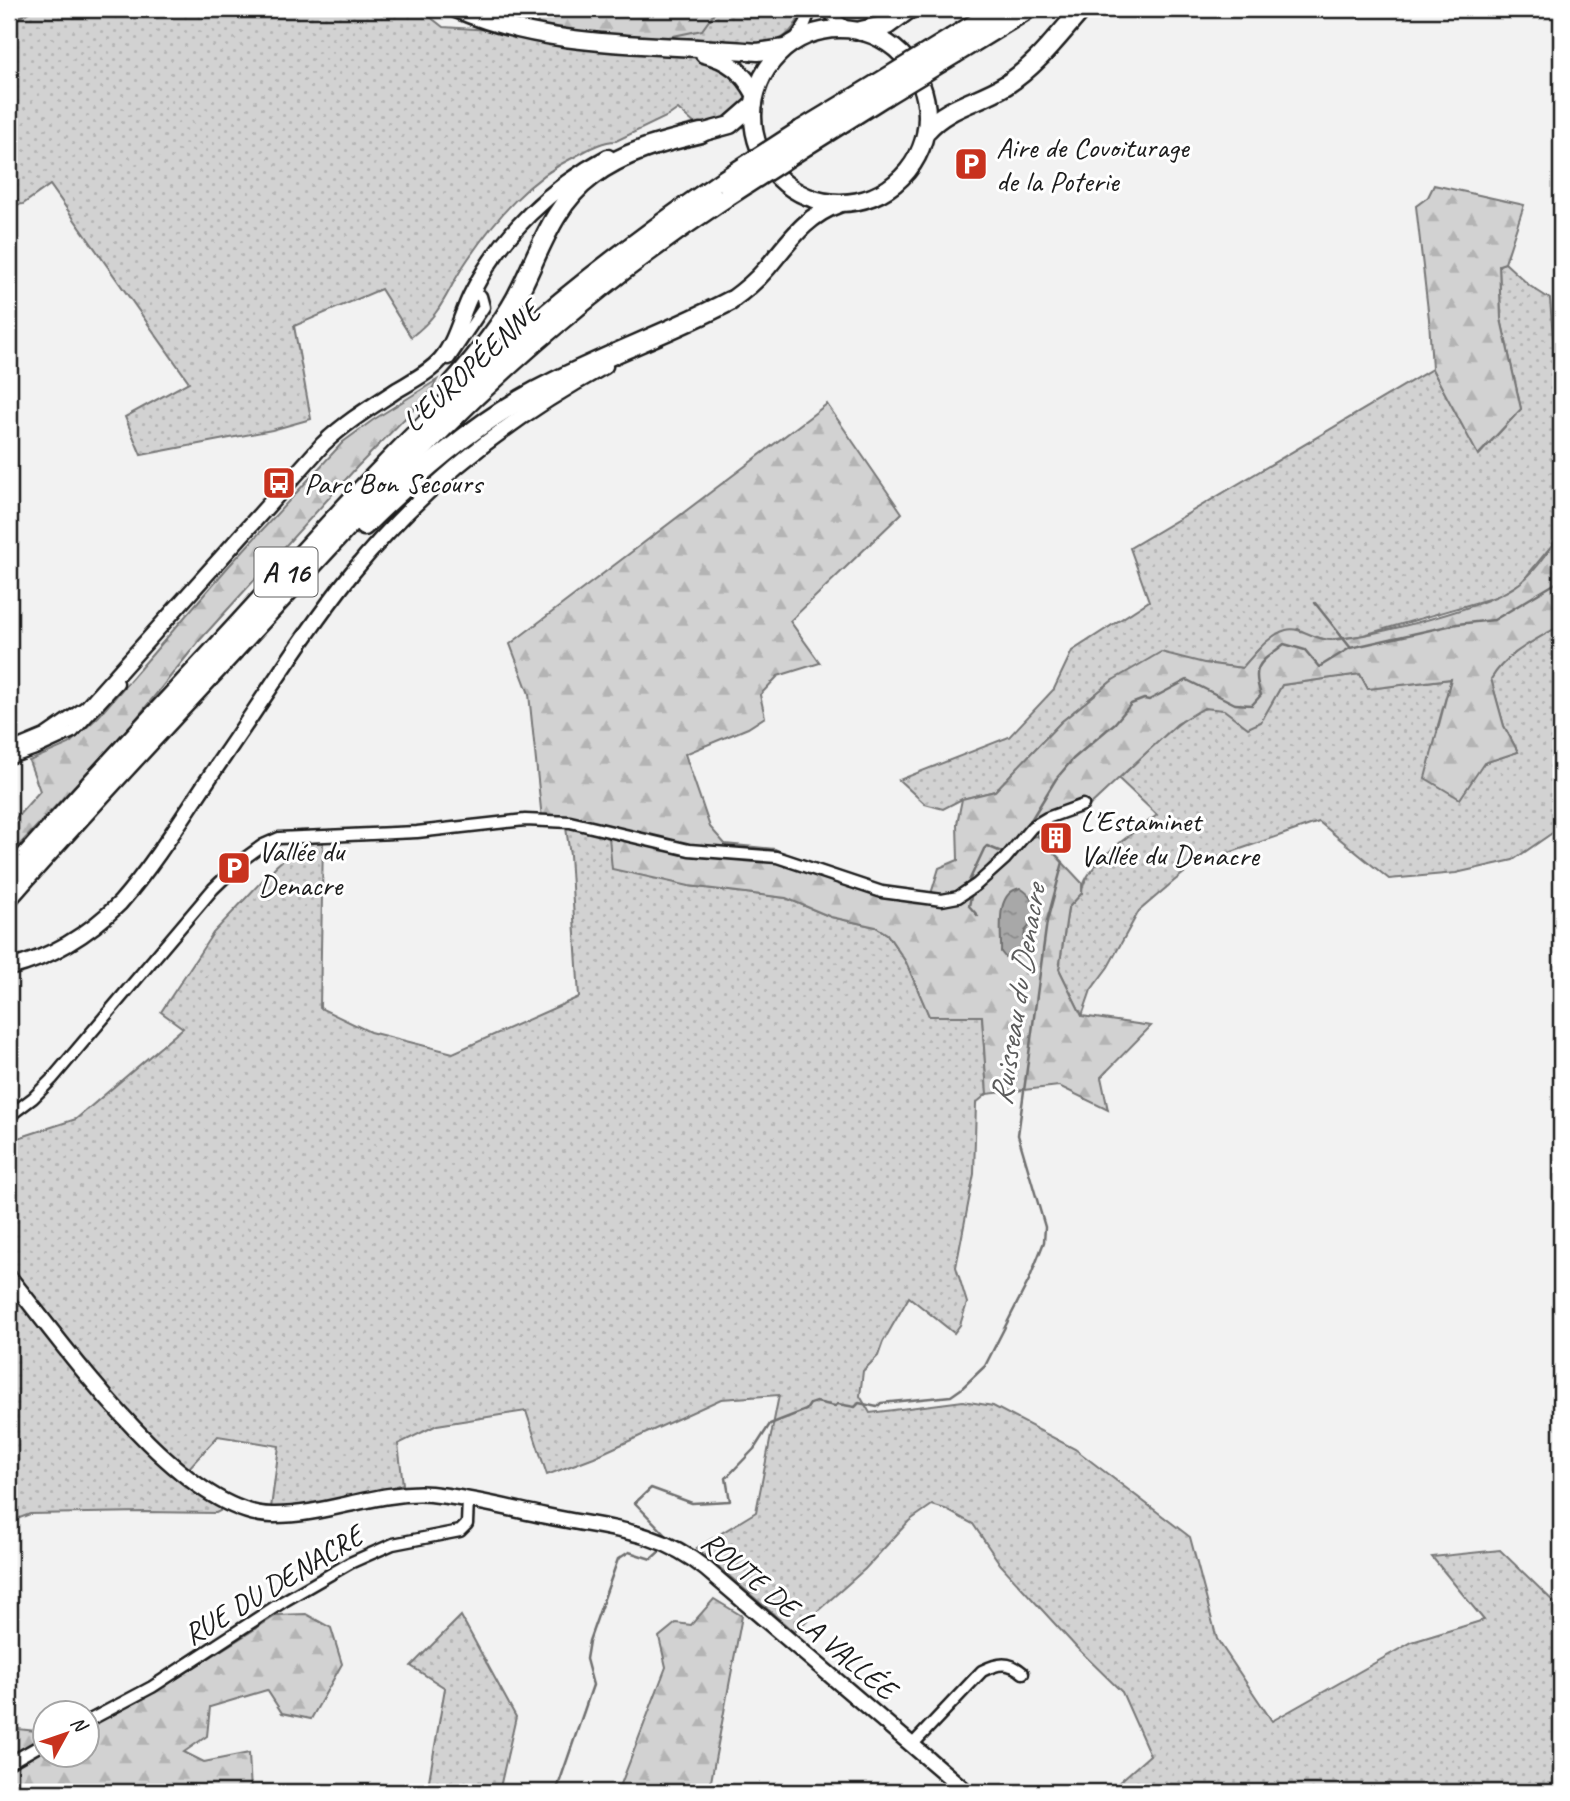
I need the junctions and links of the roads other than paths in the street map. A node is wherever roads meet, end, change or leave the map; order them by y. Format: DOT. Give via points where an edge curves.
graph roads {
  1 [pos="456,9"];
  2 [pos="811,9"];
  3 [pos="826,9"];
  4 [pos="909,9"];
  5 [pos="999,9"];
  6 [pos="1028,9"];
  7 [pos="1082,9"];
  8 [pos="855,30"];
  9 [pos="790,44"];
  10 [pos="954,45"];
  11 [pos="677,48"];
  12 [pos="755,99"];
  13 [pos="926,130"];
  14 [pos="701,133"];
  15 [pos="724,190"];
  16 [pos="841,203"];
  17 [pos="472,293"];
  18 [pos="730,301"];
  19 [pos="415,435"];
  20 [pos="250,528"];
  21 [pos="204,580"];
  22 [pos="210,677"];
  23 [pos="9,752"];
  24 [pos="9,758"];
  25 [pos="1083,805"];
  26 [pos="9,875"];
  27 [pos="9,897"];
  28 [pos="9,968"];
  29 [pos="9,1116"];
  30 [pos="9,1277"];
  31 [pos="468,1499"];
  32 [pos="1024,1673"];
  33 [pos="102,1714"];
  34 [pos="912,1745"];
  35 [pos="32,1750"];
  36 [pos="9,1763"];
  37 [pos="967,1792"];
  1 -- 11 [label="main road" via="499,24 566,38"];
  2 -- 9 [label="street"];
  3 -- 8 [label="street"];
  4 -- 8 [label="highway" via="887,25"];
  5 -- 10 [label="highway, L'EUROPÉENNE / A 16"];
  6 -- 10 [label="highway, L'EUROPÉENNE / A 16"];
  7 -- 13 [label="highway" via="1023,73 994,92 944,114"];
  8 -- 9 [label="main road" via="818,31"];
  8 -- 13 [label="main road" via="887,42 915,70 927,102"];
  9 -- 11 [label="main road" via="758,52"];
  9 -- 12 [label="main road" via="768,66"];
  10 -- 15 [label="highway, L'EUROPÉENNE / A 16, bridge"];
  11 -- 12 [label="main road" via="729,63 743,75"];
  12 -- 14 [label="main road" via="730,125"];
  12 -- 16 [label="main road" via="756,138 775,173 802,194"];
  13 -- 16 [label="main road" via="915,161 899,181 872,197"];
  14 -- 17 [label="main road" via="642,143 580,173 525,219"];
  14 -- 19 [label="highway" via="632,153 604,167 576,190 552,221 501,323 422,416"];
  15 -- 19 [label="highway, L'EUROPÉENNE / A 16" via="659,226 566,296"];
  15 -- 22 [label="highway, L'EUROPÉENNE / A 16" via="496,377 387,485"];
  16 -- 18 [label="main road" via="806,222 755,281"];
  17 -- 20 [label="main road" via="450,345 432,368 335,433"];
  17 -- 20 [label="street" via="481,296 484,307 442,368 337,439"];
  18 -- 22 [label="highway" via="558,380 466,436 400,491"];
  18 -- 28 [label="main road" via="548,400 438,483 342,586 120,903 66,945"];
  19 -- 26 [label="highway, L'EUROPÉENNE / A 16"];
  20 -- 21 [label="main road"];
  21 -- 23 [label="main road" via="87,708 45,737"];
  21 -- 24 [label="street" via="80,726"];
  22 -- 27 [label="highway, L'EUROPÉENNE / A 16"];
  25 -- 29 [label="street" via="1037,823 976,885 942,900 890,894 777,857 689,850 570,822 525,820 404,833 279,838 254,850 227,875 52,1079"];
  30 -- 31 [label="main road, ROUTE DE LA VALLÉE" via="145,1440 188,1478 230,1505 277,1515 411,1493"];
  31 -- 33 [label="street, RUE DU DENACRE" via="467,1524 460,1531 393,1544 350,1563"];
  31 -- 34 [label="main road, ROUTE DE LA VALLÉE" via="630,1531 680,1550"];
  32 -- 34 [label="street" via="1007,1664 982,1671"];
  34 -- 37 [label="main road, ROUTE DE LA VALLÉE"];
  35 -- 36 [label="street"];
}
